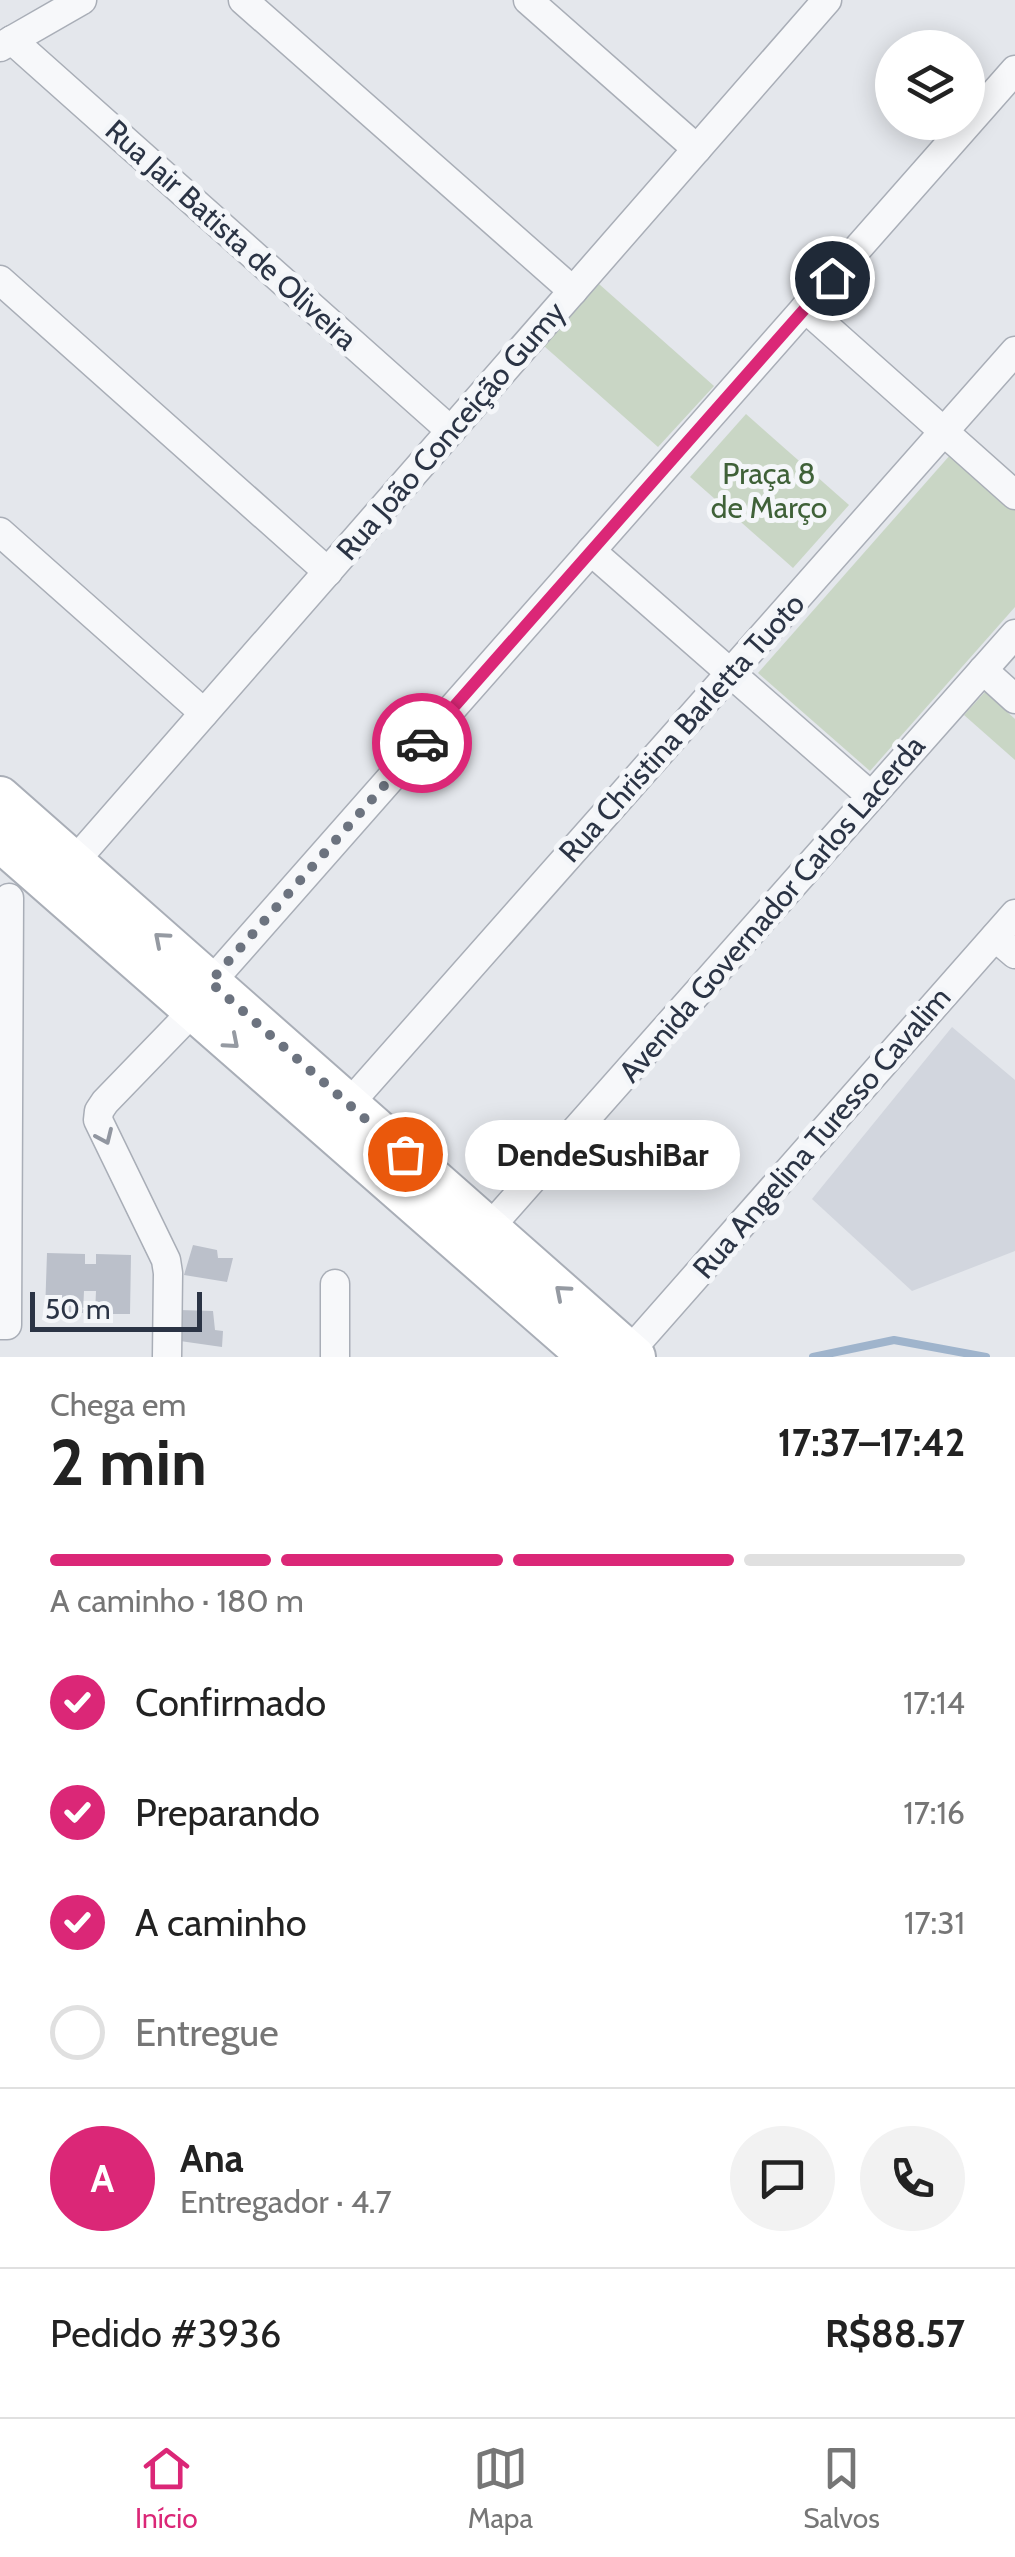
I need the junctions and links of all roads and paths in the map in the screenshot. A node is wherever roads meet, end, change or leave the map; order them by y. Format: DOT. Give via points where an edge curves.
graph roads {
  1 [pos="82,0"];
  2 [pos="243,0"];
  3 [pos="528,0"];
  4 [pos="819,3"];
  5 [pos="6,44"];
  6 [pos="1015,70"];
  7 [pos="696,149"];
  8 [pos="0,280"];
  9 [pos="573,291"];
  10 [pos="805,308"];
  11 [pos="1015,351"];
  12 [pos="451,430"];
  13 [pos="944,431"];
  14 [pos="1015,494"];
  15 [pos="0,532"];
  16 [pos="590,551"];
  17 [pos="328,572"];
  18 [pos="1015,634"];
  19 [pos="983,670"];
  20 [pos="730,673"];
  21 [pos="1015,699"];
  22 [pos="204,713"];
  23 [pos="872,796"];
  24 [pos="0,797"];
  25 [pos="0,841"];
  26 [pos="62,874"];
  27 [pos="5,898"];
  28 [pos="1015,914"];
  29 [pos="1005,946"];
  30 [pos="203,996"];
  31 [pos="4,1079"];
  32 [pos="348,1104"];
  33 [pos="4,1170"];
  34 [pos="489,1228"];
  35 [pos="335,1284"];
  36 [pos="4,1325"];
  37 [pos="630,1355"];
  38 [pos="167,1357"];
  39 [pos="335,1357"];
  40 [pos="590,1357"];
  1 -- 5 [label="street"];
  2 -- 9 [label="street"];
  3 -- 7 [label="street"];
  4 -- 7 [label="street, Rua João Conceição Gumy"];
  5 -- 12 [label="street, Rua Jair Batista de Oliveira"];
  6 -- 10 [label="street"];
  7 -- 9 [label="street, Rua João Conceição Gumy"];
  8 -- 17 [label="street"];
  9 -- 12 [label="street, Rua João Conceição Gumy"];
  10 -- 13 [label="street"];
  10 -- 16 [label="street"];
  11 -- 13 [label="street, Rua Christina Barletta Tuoto"];
  12 -- 17 [label="street, Rua João Conceição Gumy"];
  13 -- 14 [label="street"];
  13 -- 20 [label="street, Rua Christina Barletta Tuoto"];
  15 -- 22 [label="street"];
  16 -- 20 [label="street"];
  16 -- 30 [label="street"];
  17 -- 22 [label="street, Rua João Conceição Gumy"];
  18 -- 19 [label="street, Avenida Governador Carlos Lacerda"];
  19 -- 21 [label="street"];
  19 -- 23 [label="street, Avenida Governador Carlos Lacerda"];
  20 -- 23 [label="street"];
  20 -- 32 [label="street, Rua Christina Barletta Tuoto"];
  22 -- 26 [label="street, Rua João Conceição Gumy"];
  23 -- 34 [label="street, Avenida Governador Carlos Lacerda"];
  24 -- 26 [label="main road"];
  25 -- 26 [label="main road"];
  26 -- 27 [label="street"];
  26 -- 30 [label="main road"];
  27 -- 31 [label="street"];
  28 -- 29 [label="street, Rua Angelina Turesso Cavalim"];
  29 -- 37 [label="street, Rua Angelina Turesso Cavalim"];
  30 -- 32 [label="main road"];
  30 -- 38 [label="street, one-way" via="105,1102 98,1120 166,1260"];
  30 -- 40 [label="main road, one-way"];
  31 -- 33 [label="street"];
  32 -- 34 [label="main road"];
  33 -- 36 [label="street"];
  37 -- 34 [label="main road, one-way"];
  35 -- 39 [label="street"];
}
